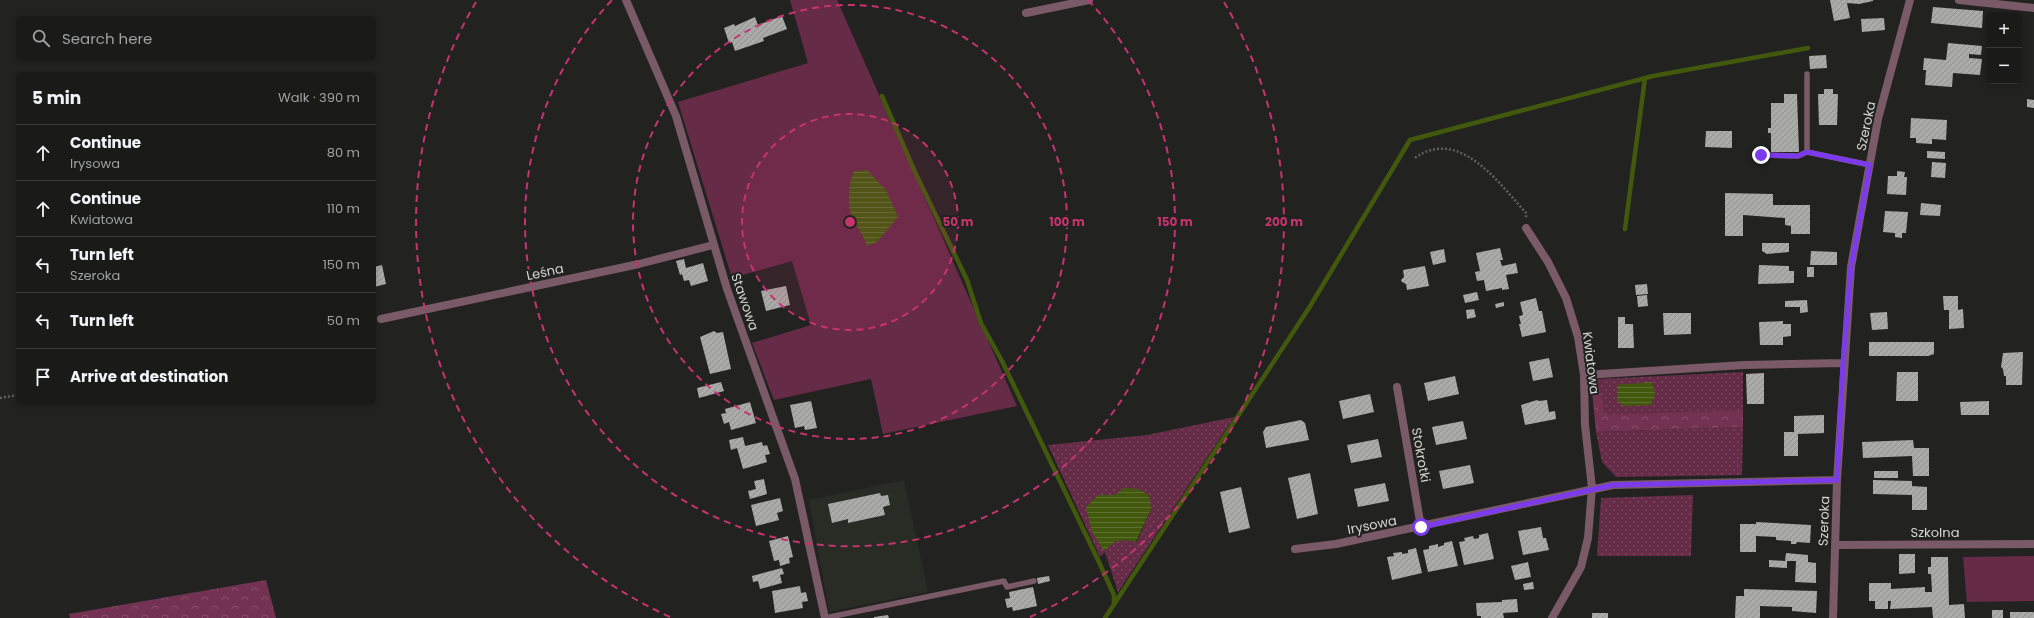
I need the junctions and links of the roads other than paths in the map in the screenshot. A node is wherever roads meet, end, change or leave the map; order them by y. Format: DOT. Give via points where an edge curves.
graph roads {
  1 [pos="626,0"];
  2 [pos="1089,0"];
  3 [pos="1910,0"];
  4 [pos="1958,0"];
  5 [pos="2034,8"];
  6 [pos="1026,13"];
  7 [pos="1808,74"];
  8 [pos="1807,152"];
  9 [pos="1761,155"];
  10 [pos="1870,165"];
  11 [pos="1526,228"];
  12 [pos="713,245"];
  13 [pos="382,319"];
  14 [pos="1843,363"];
  15 [pos="1584,375"];
  16 [pos="1397,387"];
  17 [pos="1837,480"];
  18 [pos="1592,488"];
  19 [pos="1421,527"];
  20 [pos="2034,544"];
  21 [pos="1835,545"];
  22 [pos="1295,549"];
  23 [pos="1034,581"];
  24 [pos="825,618"];
  25 [pos="1552,618"];
  26 [pos="1833,618"];
  1 -- 12 [label="street, Stawowa" via="676,116"];
  2 -- 6 [label="street"];
  3 -- 10 [label="street, Szeroka" via="1878,119"];
  4 -- 5 [label="street"];
  7 -- 8 [label="lane"];
  8 -- 9 [label="lane" via="1798,156"];
  8 -- 10 [label="lane"];
  10 -- 14 [label="street, Szeroka" via="1851,267"];
  11 -- 15 [label="street, Kwiatowa" via="1548,262 1566,298 1578,337"];
  12 -- 13 [label="street, Leśna" via="638,264"];
  12 -- 24 [label="street, Stawowa" via="795,479"];
  14 -- 15 [label="street" via="1744,364"];
  14 -- 17 [label="street, Szeroka"];
  15 -- 18 [label="street, Kwiatowa" via="1585,425"];
  16 -- 19 [label="street, Stokrotki"];
  17 -- 18 [label="street" via="1613,485"];
  17 -- 21 [label="street, Szeroka"];
  18 -- 19 [label="street, Irysowa" via="1572,495"];
  18 -- 25 [label="street, Kwiatowa" via="1588,538 1581,567"];
  19 -- 22 [label="street, Irysowa" via="1336,544"];
  20 -- 21 [label="street, Szkolna"];
  21 -- 26 [label="street, Szeroka"];
  23 -- 24 [label="lane" via="1007,587 1004,581"];
}
